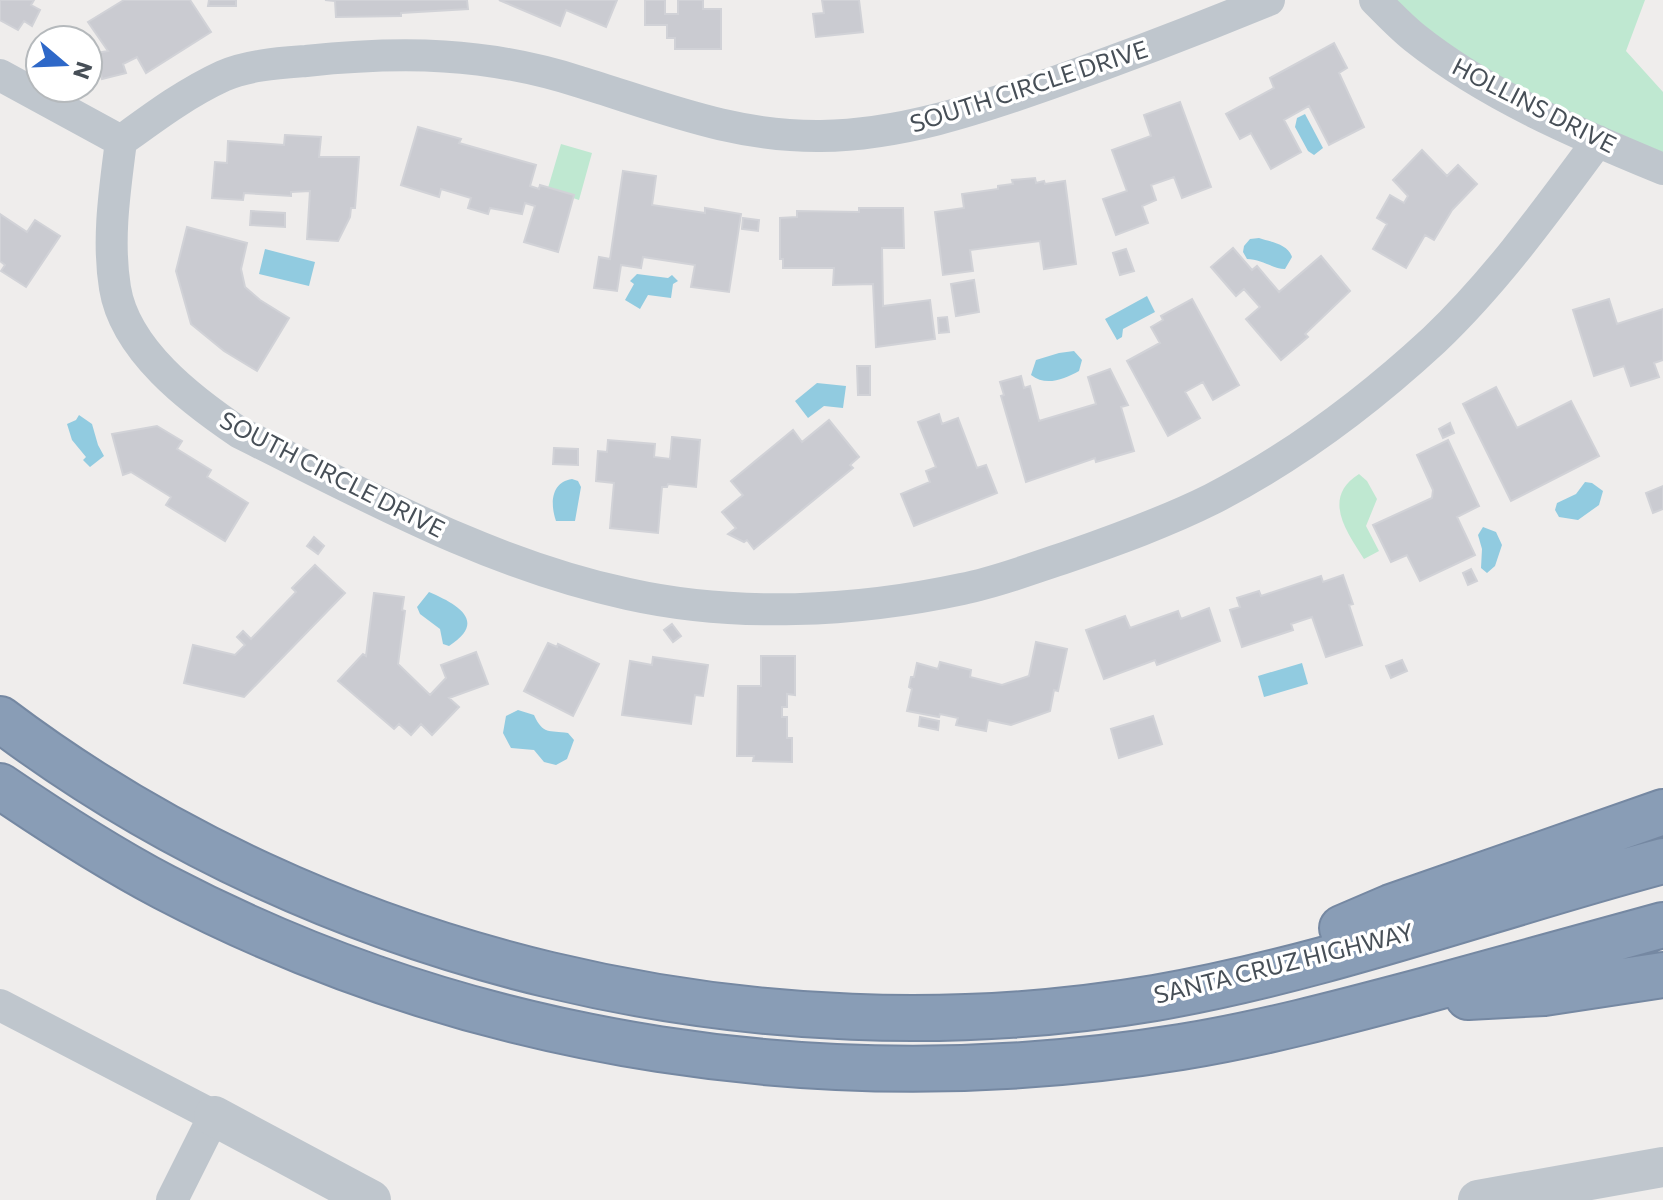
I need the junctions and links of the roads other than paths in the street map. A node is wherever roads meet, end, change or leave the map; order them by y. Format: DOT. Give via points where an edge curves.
graph roads {
  1 [pos="1269,0"];
  2 [pos="1375,0"];
  3 [pos="0,75"];
  4 [pos="121,141"];
  5 [pos="1598,141"];
  6 [pos="1663,169"];
  7 [pos="0,691"];
  8 [pos="0,719"];
  9 [pos="39,749"];
  10 [pos="0,786"];
  11 [pos="1663,812"];
  12 [pos="1663,861"];
  13 [pos="1663,925"];
  14 [pos="1663,975"];
  15 [pos="1219,985"];
  16 [pos="1378,1003"];
  17 [pos="0,1005"];
  18 [pos="214,1116"];
  19 [pos="1663,1167"];
  20 [pos="172,1200"];
  21 [pos="371,1200"];
  22 [pos="1478,1200"];
  1 -- 4 [label="street, SOUTH CIRCLE DRIVE" via="1014,96 869,133 817,136 741,130 522,65 409,55 295,62 226,75 172,103"];
  2 -- 5 [label="street, HOLLINS DRIVE" via="1447,62"];
  3 -- 4 [label="street"];
  4 -- 5 [label="street, SOUTH CIRCLE DRIVE" via="112,218 115,289 145,353 206,410 308,467 529,568 655,599 791,610 866,605 965,589 1114,541 1247,479 1327,426 1435,338 1512,254"];
  5 -- 6 [label="street, HOLLINS DRIVE"];
  7 -- 9 [label="highway" via="35,720"];
  8 -- 9 [label="highway, SANTA CRUZ HIGHWAY"];
  9 -- 15 [label="highway, SANTA CRUZ HIGHWAY" via="180,836 294,889 411,934 594,984 733,1007 905,1017 1094,1007"];
  10 -- 16 [label="highway" via="106,855 221,915 341,966 477,1011 596,1040 803,1067 987,1068 1184,1047"];
  11 -- 15 [label="highway" via="1391,907"];
  12 -- 15 [label="highway, SANTA CRUZ HIGHWAY"];
  13 -- 16 [label="highway"];
  14 -- 16 [label="highway" via="1544,993"];
  17 -- 18 [label="street"];
  18 -- 20 [label="street"];
  18 -- 21 [label="street"];
  19 -- 22 [label="street"];
}
